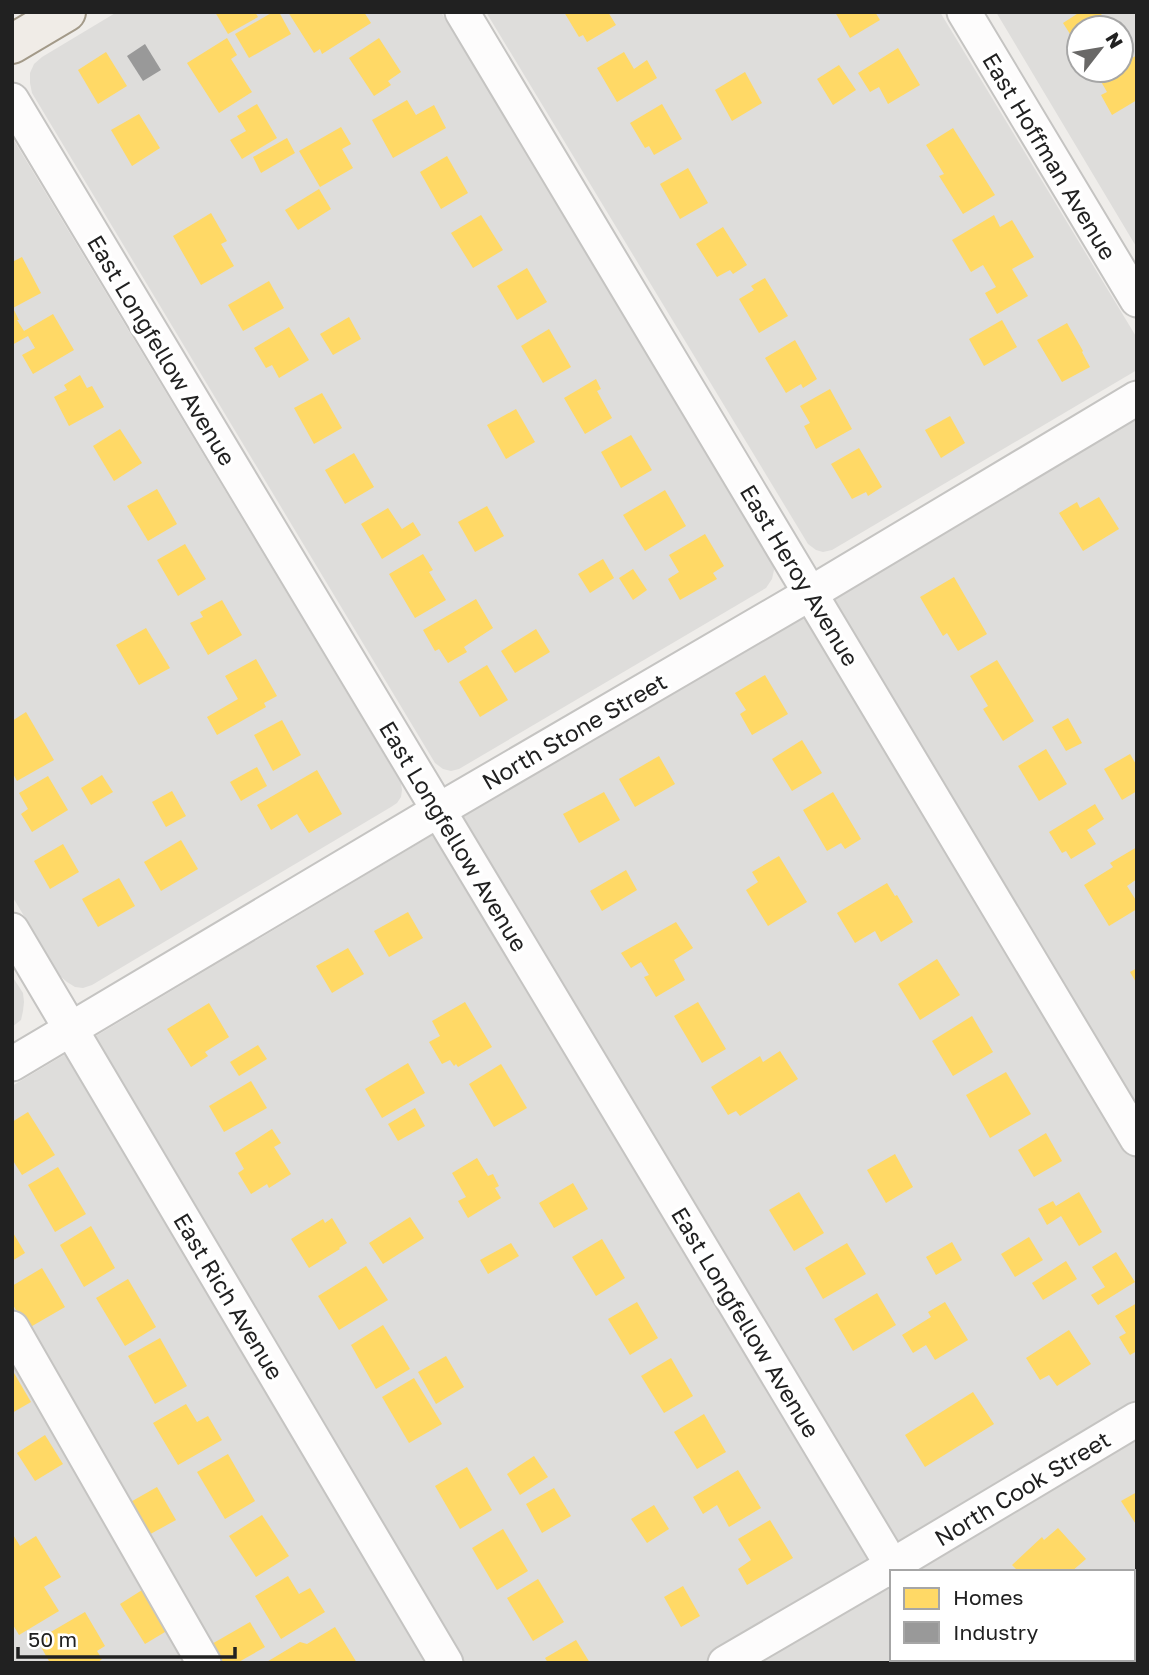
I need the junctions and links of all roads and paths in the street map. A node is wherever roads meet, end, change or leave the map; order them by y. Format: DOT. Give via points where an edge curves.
graph roads {
  1 [pos="66,12"];
  2 [pos="462,12"];
  3 [pos="964,12"];
  4 [pos="12,44"];
  5 [pos="12,100"];
  6 [pos="1137,300"];
  7 [pos="1137,398"];
  8 [pos="811,593"];
  9 [pos="439,810"];
  10 [pos="12,930"];
  11 [pos="71,1028"];
  12 [pos="12,1064"];
  13 [pos="1137,1139"];
  14 [pos="12,1328"];
  15 [pos="1137,1419"];
  16 [pos="895,1568"];
  17 [pos="890,1571"];
  18 [pos="204,1663"];
  19 [pos="446,1663"];
  20 [pos="725,1663"];
  1 -- 4 [label="main road"];
  2 -- 8 [label="street, East Heroy Avenue"];
  3 -- 6 [label="street, East Hoffman Avenue"];
  5 -- 9 [label="street, East Longfellow Avenue"];
  7 -- 8 [label="street, North Stone Street"];
  8 -- 9 [label="street, North Stone Street"];
  8 -- 13 [label="street, East Heroy Avenue"];
  9 -- 11 [label="street, North Stone Street"];
  9 -- 16 [label="street, East Longfellow Avenue"];
  10 -- 11 [label="street, East Rich Avenue"];
  11 -- 12 [label="street, North Stone Street"];
  11 -- 19 [label="street, East Rich Avenue"];
  14 -- 18 [label="street"];
  15 -- 16 [label="street, North Cook Street"];
  17 -- 20 [label="street, North Cook Street"];
}
